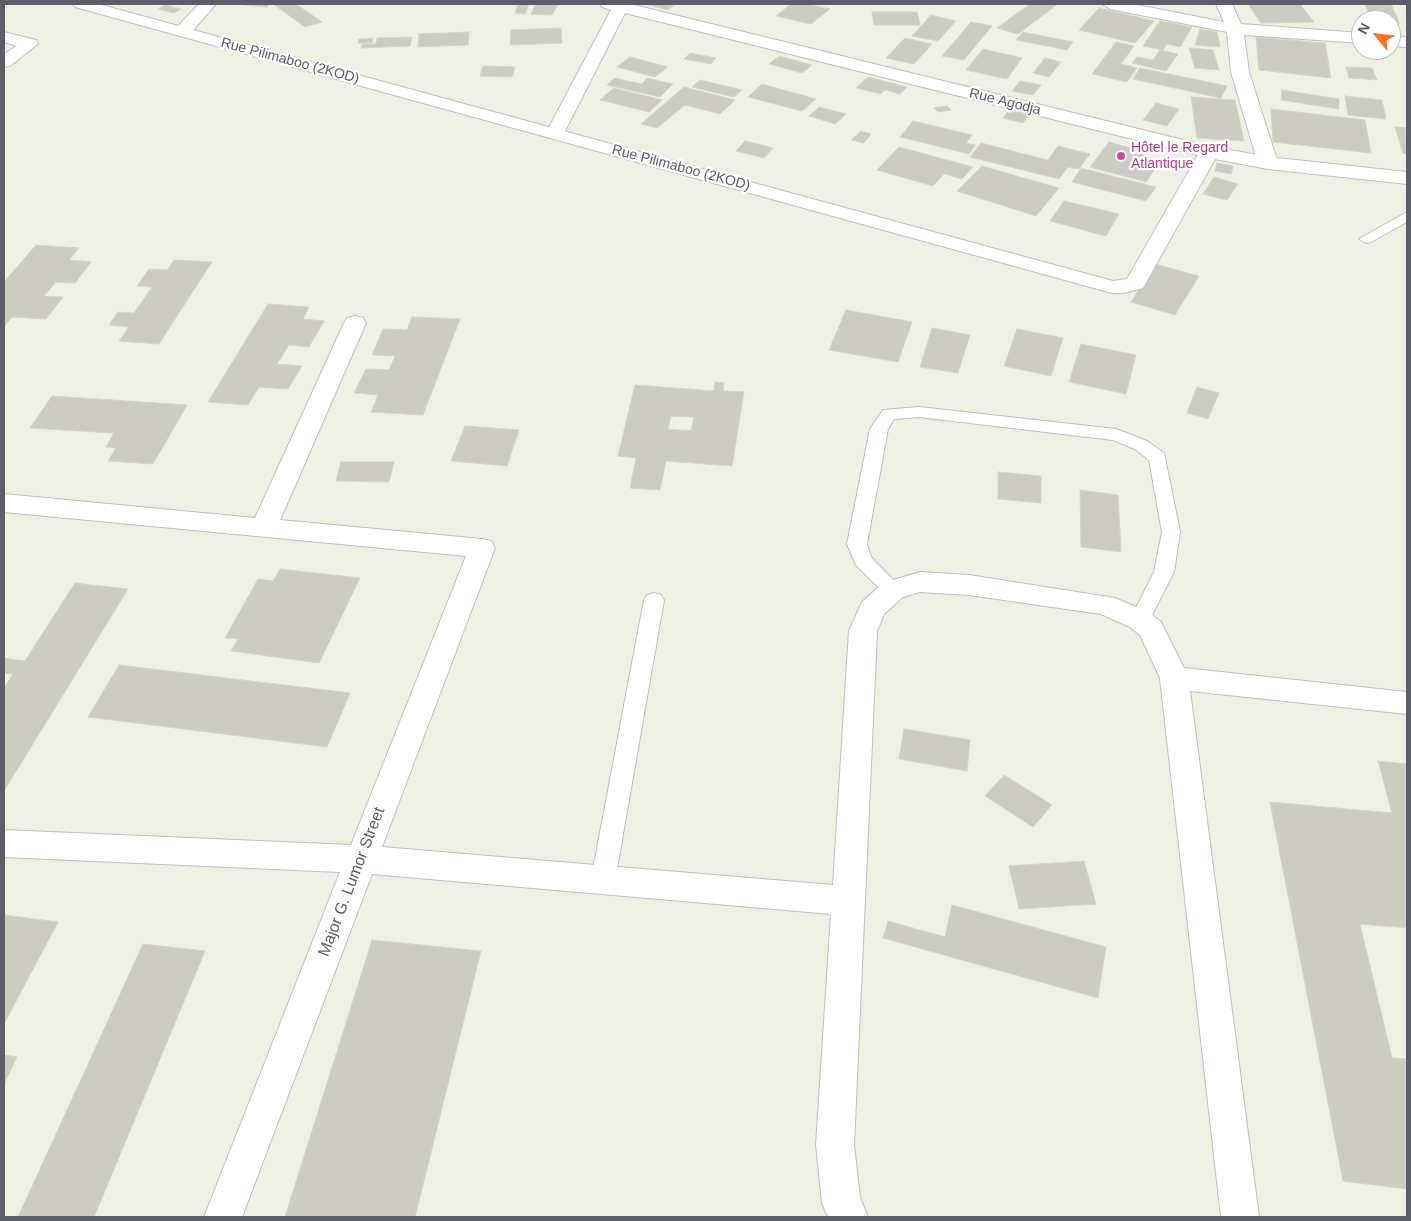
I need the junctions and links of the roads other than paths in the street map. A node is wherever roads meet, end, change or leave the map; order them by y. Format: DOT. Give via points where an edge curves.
graph roads {
  1 [pos="82,4"];
  2 [pos="208,4"];
  3 [pos="1110,4"];
  4 [pos="1224,4"];
  5 [pos="617,5"];
  6 [pos="1235,29"];
  7 [pos="183,31"];
  8 [pos="4,37"];
  9 [pos="1351,37"];
  10 [pos="4,62"];
  11 [pos="555,133"];
  12 [pos="1209,152"];
  13 [pos="1268,163"];
  14 [pos="1407,178"];
  15 [pos="1407,216"];
  16 [pos="1366,240"];
  17 [pos="356,323"];
  18 [pos="4,503"];
  19 [pos="264,527"];
  20 [pos="893,590"];
  21 [pos="654,600"];
  22 [pos="1140,620"];
  23 [pos="1174,678"];
  24 [pos="1407,703"];
  25 [pos="4,843"];
  26 [pos="361,859"];
  27 [pos="603,880"];
  28 [pos="848,901"];
  29 [pos="223,1217"];
  30 [pos="849,1217"];
  31 [pos="1240,1217"];
  1 -- 7 [label="street, Rue Pilimaboo (2KOD)"];
  2 -- 7 [label="street"];
  3 -- 6 [label="street"];
  4 -- 6 [label="street"];
  5 -- 11 [label="street"];
  5 -- 12 [label="street, Rue Agodja"];
  6 -- 9 [label="street"];
  6 -- 13 [label="street" via="1240,72"];
  7 -- 11 [label="street, Rue Pilimaboo (2KOD)"];
  8 -- 10 [label="street" via="30,44"];
  11 -- 12 [label="street, Rue Pilimaboo (2KOD)" via="1112,287 1135,283"];
  12 -- 13 [label="street, Rue Agodja"];
  13 -- 14 [label="street, Rue Agodja"];
  15 -- 16 [label="lane"];
  17 -- 19 [label="street"];
  18 -- 19 [label="street"];
  19 -- 26 [label="street, Major G. Lumor Street" via="482,548"];
  20 -- 22 [label="street" via="920,582 969,585 1105,605"];
  20 -- 22 [label="lane" via="863,560 857,544 879,429 889,414 919,412 1086,431 1116,435 1141,445 1158,457 1171,532 1164,572"];
  20 -- 28 [label="street" via="872,609 862,631"];
  21 -- 27 [label="lane"];
  22 -- 23 [label="street" via="1151,629"];
  23 -- 24 [label="street"];
  23 -- 31 [label="street"];
  25 -- 26 [label="street"];
  26 -- 27 [label="street"];
  26 -- 29 [label="street, Major G. Lumor Street"];
  27 -- 28 [label="street"];
  28 -- 30 [label="street" via="835,1145 841,1203"];
}
